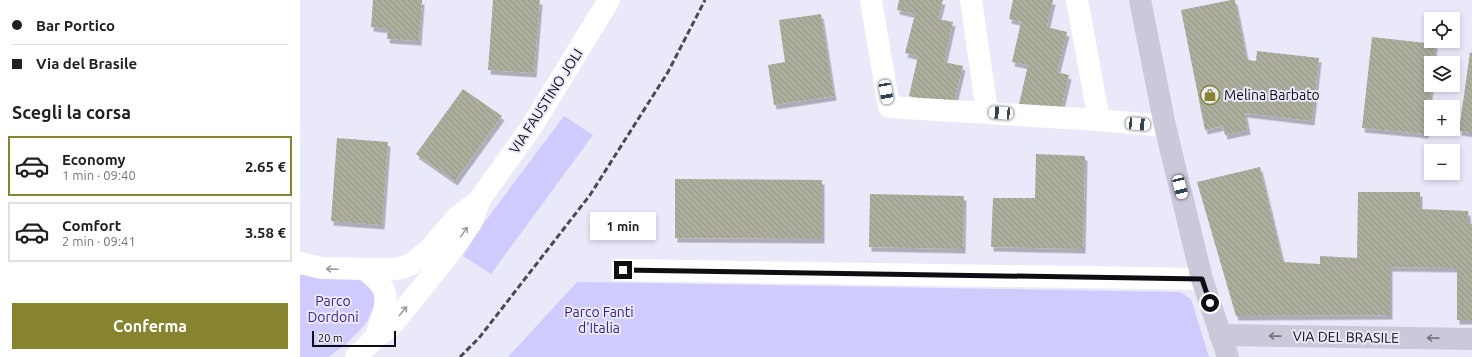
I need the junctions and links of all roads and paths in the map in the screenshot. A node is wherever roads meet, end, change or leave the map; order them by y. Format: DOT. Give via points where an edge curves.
graph roads {
  1 [pos="609,0"];
  2 [pos="871,0"];
  3 [pos="971,0"];
  4 [pos="1077,0"];
  5 [pos="1140,0"];
  6 [pos="987,112"];
  7 [pos="1099,120"];
  8 [pos="1165,126"];
  9 [pos="436,256"];
  10 [pos="300,263"];
  11 [pos="365,269"];
  12 [pos="623,270"];
  13 [pos="1202,279"];
  14 [pos="1220,335"];
  15 [pos="375,338"];
  16 [pos="1472,339"];
  17 [pos="356,357"];
  18 [pos="1228,357"];
  1 -- 9 [label="street, VIA FAUSTINO JOLI" via="532,126 480,199 458,216"];
  2 -- 6 [label="street" via="889,107"];
  3 -- 6 [label="street"];
  4 -- 7 [label="street"];
  5 -- 8 [label="street"];
  6 -- 7 [label="street"];
  7 -- 8 [label="street"];
  8 -- 13 [label="street"];
  9 -- 11 [label="street" via="397,269"];
  15 -- 9 [label="street, one-way" via="392,326"];
  11 -- 10 [label="street, one-way" via="322,268"];
  11 -- 15 [label="street" via="382,286 386,299"];
  12 -- 13 [label="street"];
  13 -- 14 [label="street"];
  16 -- 14 [label="street, VIA DEL BRASILE, one-way"];
  14 -- 18 [label="street"];
  15 -- 17 [label="street"];
}
